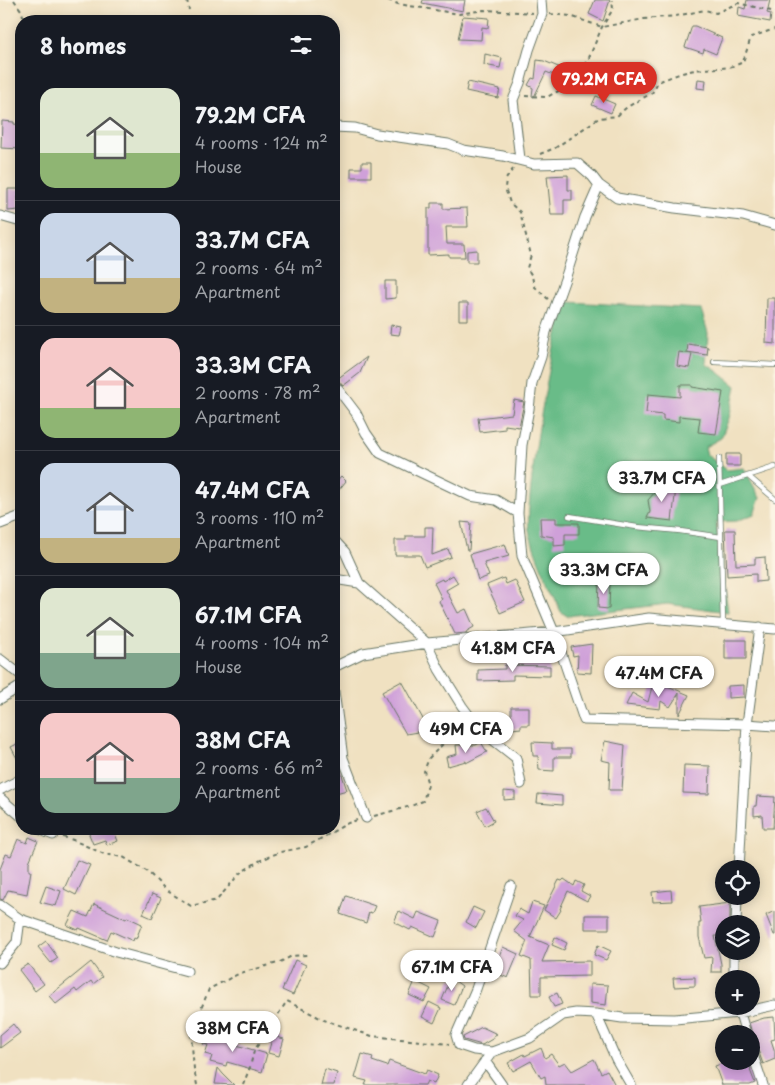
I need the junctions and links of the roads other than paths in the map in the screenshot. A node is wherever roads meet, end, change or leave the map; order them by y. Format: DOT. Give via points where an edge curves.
graph roads {
  1 [pos="541,0"];
  2 [pos="340,127"];
  3 [pos="520,159"];
  4 [pos="599,185"];
  5 [pos="0,216"];
  6 [pos="15,220"];
  7 [pos="775,225"];
  8 [pos="714,362"];
  9 [pos="775,365"];
  10 [pos="340,392"];
  11 [pos="719,458"];
  12 [pos="775,466"];
  13 [pos="748,476"];
  14 [pos="720,485"];
  15 [pos="775,499"];
  16 [pos="518,514"];
  17 [pos="569,516"];
  18 [pos="15,518"];
  19 [pos="0,524"];
  20 [pos="720,537"];
  21 [pos="340,547"];
  22 [pos="340,580"];
  23 [pos="359,583"];
  24 [pos="722,624"];
  25 [pos="760,627"];
  26 [pos="775,629"];
  27 [pos="554,632"];
  28 [pos="427,642"];
  29 [pos="0,659"];
  30 [pos="340,664"];
  31 [pos="15,670"];
  32 [pos="15,690"];
  33 [pos="0,699"];
  34 [pos="747,724"];
  35 [pos="775,726"];
  36 [pos="340,736"];
  37 [pos="343,758"];
  38 [pos="340,759"];
  39 [pos="15,782"];
  40 [pos="521,784"];
  41 [pos="0,790"];
  42 [pos="0,798"];
  43 [pos="15,811"];
  44 [pos="366,818"];
  45 [pos="739,860"];
  46 [pos="511,886"];
  47 [pos="0,905"];
  48 [pos="20,919"];
  49 [pos="0,963"];
  50 [pos="187,971"];
  51 [pos="775,1005"];
  52 [pos="760,1007"];
  53 [pos="715,1013"];
  54 [pos="596,1014"];
  55 [pos="492,1052"];
  56 [pos="485,1061"];
  57 [pos="758,1070"];
  58 [pos="468,1085"];
  59 [pos="502,1085"];
  60 [pos="631,1085"];
  61 [pos="763,1085"];
  1 -- 3 [label="street" via="542,14 512,100"];
  2 -- 3 [label="street"];
  3 -- 4 [label="street" via="534,164 577,163"];
  4 -- 7 [label="street" via="617,198 743,216"];
  4 -- 16 [label="street" via="546,332 532,383 522,445"];
  5 -- 6 [label="street"];
  8 -- 9 [label="lane"];
  10 -- 16 [label="street" via="380,453 470,496 496,500"];
  11 -- 14 [label="lane"];
  12 -- 13 [label="lane"];
  13 -- 14 [label="lane"];
  13 -- 15 [label="lane"];
  14 -- 20 [label="lane"];
  16 -- 27 [label="street" via="522,556"];
  17 -- 20 [label="lane"];
  18 -- 19 [label="street"];
  20 -- 24 [label="lane"];
  21 -- 23 [label="street"];
  22 -- 23 [label="street"];
  23 -- 28 [label="street"];
  24 -- 25 [label="street"];
  24 -- 27 [label="street" via="649,618"];
  25 -- 26 [label="street"];
  25 -- 34 [label="street"];
  27 -- 28 [label="street"];
  27 -- 34 [label="street" via="584,720"];
  28 -- 30 [label="street" via="363,652"];
  28 -- 40 [label="street" via="439,669 479,729 516,758"];
  29 -- 31 [label="street"];
  32 -- 33 [label="street"];
  34 -- 35 [label="street"];
  34 -- 45 [label="street"];
  36 -- 37 [label="street"];
  37 -- 38 [label="street"];
  37 -- 44 [label="street"];
  39 -- 41 [label="street"];
  42 -- 43 [label="street"];
  46 -- 55 [label="street" via="476,989 456,1035 459,1045"];
  47 -- 48 [label="street"];
  48 -- 49 [label="street" via="17,942"];
  48 -- 50 [label="street" via="116,952"];
  51 -- 52 [label="street"];
  53 -- 54 [label="street" via="675,1019"];
  54 -- 55 [label="street" via="563,1016 530,1038"];
  54 -- 60 [label="street"];
  55 -- 56 [label="street"];
  56 -- 58 [label="street"];
  56 -- 59 [label="street"];
  57 -- 61 [label="street"];
}
